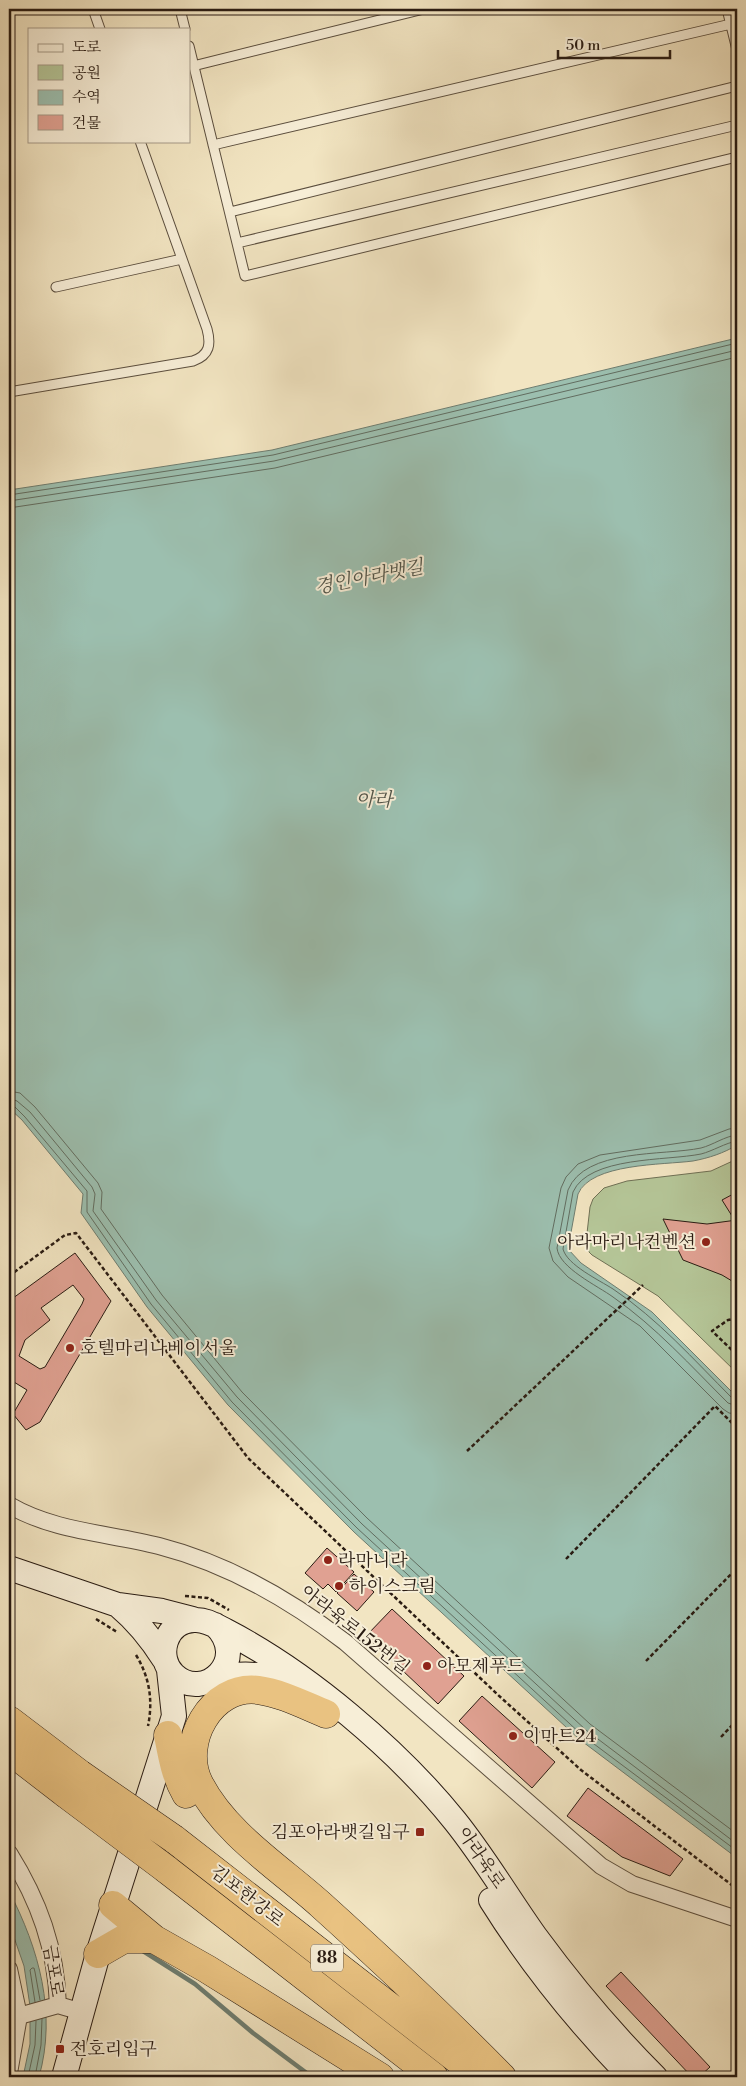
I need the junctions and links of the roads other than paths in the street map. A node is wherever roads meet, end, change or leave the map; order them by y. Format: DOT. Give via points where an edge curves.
graph roads {
  1 [pos="93,9"];
  2 [pos="180,9"];
  3 [pos="424,9"];
  4 [pos="727,9"];
  5 [pos="731,24"];
  6 [pos="100,28"];
  7 [pos="185,28"];
  8 [pos="737,50"];
  9 [pos="190,51"];
  10 [pos="193,66"];
  11 [pos="737,86"];
  12 [pos="737,125"];
  13 [pos="140,142"];
  14 [pos="213,145"];
  15 [pos="737,156"];
  16 [pos="230,212"];
  17 [pos="237,243"];
  18 [pos="182,259"];
  19 [pos="56,288"];
  20 [pos="9,392"];
  21 [pos="9,1505"];
  22 [pos="9,1568"];
  23 [pos="118,1605"];
  24 [pos="204,1622"];
  25 [pos="167,1664"];
  26 [pos="211,1680"];
  27 [pos="326,1714"];
  28 [pos="9,1720"];
  29 [pos="171,1726"];
  30 [pos="9,1750"];
  31 [pos="73,1784"];
  32 [pos="236,1833"];
  33 [pos="9,1853"];
  34 [pos="113,1906"];
  35 [pos="737,1919"];
  36 [pos="154,1939"];
  37 [pos="98,1954"];
  38 [pos="9,1969"];
  39 [pos="12,1994"];
  40 [pos="54,2006"];
  41 [pos="82,2012"];
  42 [pos="22,2015"];
  43 [pos="9,2072"];
  44 [pos="64,2077"];
  45 [pos="380,2077"];
  46 [pos="434,2077"];
  47 [pos="480,2077"];
  48 [pos="502,2077"];
  49 [pos="631,2077"];
  50 [pos="655,2077"];
  1 -- 6 [label="lane"];
  2 -- 7 [label="lane"];
  3 -- 10 [label="lane"];
  4 -- 5 [label="lane"];
  5 -- 8 [label="lane"];
  5 -- 14 [label="lane"];
  9 -- 10 [label="lane"];
  10 -- 14 [label="lane"];
  11 -- 16 [label="lane"];
  12 -- 17 [label="lane"];
  13 -- 18 [label="lane"];
  14 -- 16 [label="lane"];
  15 -- 17 [label="lane" via="246,276"];
  16 -- 17 [label="lane"];
  18 -- 19 [label="lane"];
  18 -- 20 [label="lane" via="209,338 207,353 200,358"];
  21 -- 35 [label="street, 아라육로152번길" via="56,1525 135,1540 194,1557 266,1588 345,1642 601,1866 642,1888"];
  22 -- 23 [label="street"];
  23 -- 24 [label="street, 아라육로" via="162,1611"];
  23 -- 25 [label="street" via="150,1636"];
  24 -- 25 [label="street" via="178,1625 167,1638 164,1648"];
  24 -- 26 [label="street" via="223,1633 227,1643 227,1662"];
  24 -- 50 [label="street, 아라육로" via="281,1664 377,1739 439,1802 549,1954"];
  25 -- 26 [label="street" via="177,1678 186,1683"];
  25 -- 29 [label="street"];
  26 -- 27 [label="street, 아라육로" via="252,1674 280,1682"];
  26 -- 29 [label="street" via="190,1697"];
  27 -- 32 [label="highway" via="257,1690 239,1691 226,1697 205,1716 192,1744 194,1772"];
  27 -- 49 [label="street, 아라육로" via="387,1768 436,1822 473,1871 525,1951 582,2023"];
  28 -- 31 [label="highway, 김포한강로 / 88"];
  29 -- 32 [label="highway" via="174,1768 180,1783 190,1799"];
  29 -- 34 [label="street"];
  30 -- 31 [label="highway, 김포한강로 / 88"];
  31 -- 46 [label="highway, 김포한강로 / 88, bridge" via="166,1870"];
  31 -- 47 [label="highway, 김포한강로 / 88, bridge" via="174,1839"];
  32 -- 48 [label="highway" via="403,1979"];
  33 -- 40 [label="street, 금포로" via="44,1924 55,1964"];
  34 -- 36 [label="highway"];
  34 -- 37 [label="street"];
  36 -- 37 [label="highway" via="124,1939"];
  36 -- 45 [label="highway"];
  37 -- 41 [label="street"];
  38 -- 39 [label="street"];
  39 -- 42 [label="street"];
  40 -- 41 [label="street, 금포로"];
  40 -- 42 [label="street"];
  41 -- 44 [label="street, 금포로"];
  42 -- 43 [label="street"];
}
